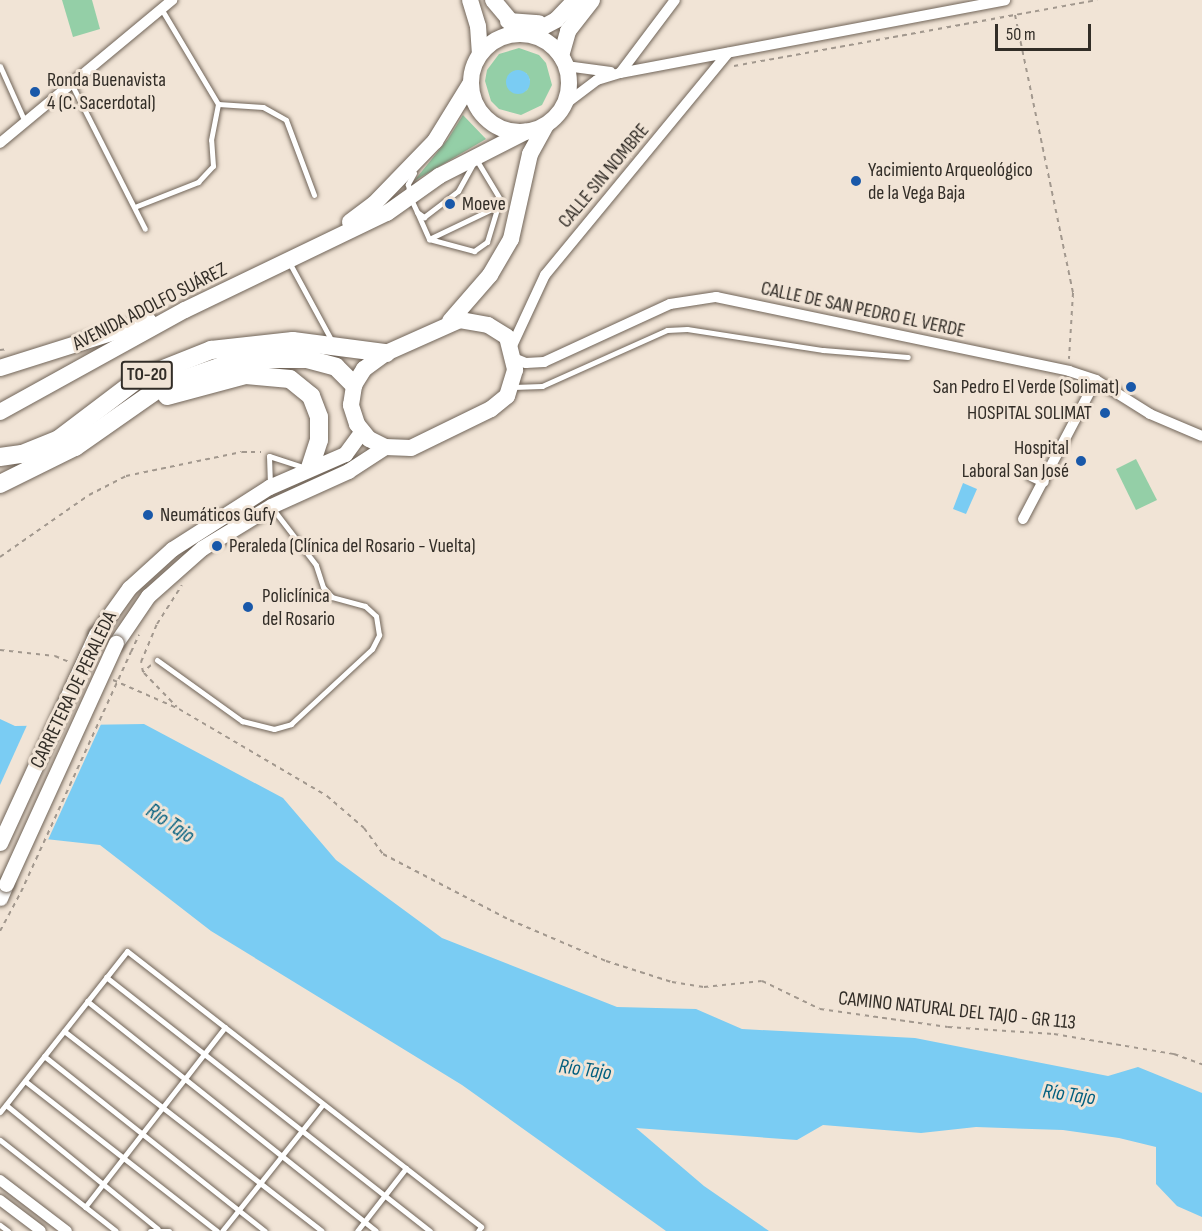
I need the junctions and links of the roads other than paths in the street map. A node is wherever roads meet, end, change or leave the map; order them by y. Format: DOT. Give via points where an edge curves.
graph roads {
  1 [pos="172,0"];
  2 [pos="470,0"];
  3 [pos="493,0"];
  4 [pos="574,0"];
  5 [pos="592,0"];
  6 [pos="675,0"];
  7 [pos="1005,0"];
  8 [pos="162,10"];
  9 [pos="559,17"];
  10 [pos="508,21"];
  11 [pos="527,34"];
  12 [pos="480,53"];
  13 [pos="728,53"];
  14 [pos="564,61"];
  15 [pos="0,66"];
  16 [pos="620,72"];
  17 [pos="470,84"];
  18 [pos="72,85"];
  19 [pos="218,104"];
  20 [pos="564,105"];
  21 [pos="25,122"];
  22 [pos="546,125"];
  23 [pos="504,136"];
  24 [pos="1,138"];
  25 [pos="435,141"];
  26 [pos="475,158"];
  27 [pos="522,189"];
  28 [pos="314,195"];
  29 [pos="413,205"];
  30 [pos="137,206"];
  31 [pos="498,206"];
  32 [pos="145,229"];
  33 [pos="429,239"];
  34 [pos="322,243"];
  35 [pos="288,260"];
  36 [pos="481,285"];
  37 [pos="185,310"];
  38 [pos="450,321"];
  39 [pos="480,323"];
  40 [pos="335,345"];
  41 [pos="513,352"];
  42 [pos="386,353"];
  43 [pos="908,357"];
  44 [pos="0,368"];
  45 [pos="1096,380"];
  46 [pos="354,386"];
  47 [pos="512,387"];
  48 [pos="0,412"];
  49 [pos="118,415"];
  50 [pos="362,431"];
  51 [pos="1202,436"];
  52 [pos="385,447"];
  53 [pos="0,457"];
  54 [pos="310,468"];
  55 [pos="1031,476"];
  56 [pos="1044,482"];
  57 [pos="0,484"];
  58 [pos="269,487"];
  59 [pos="271,506"];
  60 [pos="1023,519"];
  61 [pos="157,660"];
  62 [pos="0,843"];
  63 [pos="3,891"];
  64 [pos="106,977"];
  65 [pos="87,1001"];
  66 [pos="225,1027"];
  67 [pos="64,1031"];
  68 [pos="204,1054"];
  69 [pos="44,1056"];
  70 [pos="184,1079"];
  71 [pos="24,1081"];
  72 [pos="323,1104"];
  73 [pos="6,1105"];
  74 [pos="162,1107"];
  75 [pos="0,1112"];
  76 [pos="302,1131"];
  77 [pos="142,1133"];
  78 [pos="0,1140"];
  79 [pos="282,1156"];
  80 [pos="123,1158"];
  81 [pos="406,1168"];
  82 [pos="0,1180"];
  83 [pos="260,1183"];
  84 [pos="103,1184"];
  85 [pos="384,1195"];
  86 [pos="0,1200"];
  87 [pos="85,1207"];
  88 [pos="239,1210"];
  89 [pos="364,1222"];
  90 [pos="0,1225"];
  91 [pos="158,1229"];
  92 [pos="8,1231"];
  93 [pos="41,1231"];
  94 [pos="67,1231"];
  95 [pos="116,1231"];
  96 [pos="150,1231"];
  97 [pos="169,1231"];
  98 [pos="217,1231"];
  99 [pos="222,1231"];
  100 [pos="265,1231"];
  101 [pos="322,1231"];
  102 [pos="357,1231"];
  103 [pos="376,1231"];
  104 [pos="430,1231"];
  105 [pos="478,1231"];
  1 -- 8 [label="street"];
  2 -- 12 [label="main road" via="478,26"];
  3 -- 10 [label="main road"];
  4 -- 9 [label="main road"];
  5 -- 14 [label="main road" via="568,31"];
  6 -- 16 [label="street"];
  7 -- 13 [label="street"];
  8 -- 18 [label="street"];
  8 -- 19 [label="lane"];
  9 -- 10 [label="main road" via="534,24"];
  9 -- 11 [label="main road"];
  10 -- 11 [label="main road"];
  11 -- 12 [label="main road" via="499,38"];
  11 -- 14 [label="main road" via="548,42"];
  12 -- 17 [label="main road"];
  13 -- 16 [label="street"];
  13 -- 41 [label="street, CALLE SIN NOMBRE" via="545,275"];
  14 -- 16 [label="street"];
  14 -- 20 [label="main road" via="568,92"];
  15 -- 21 [label="lane"];
  16 -- 20 [label="street" via="597,80"];
  17 -- 23 [label="main road" via="476,106"];
  17 -- 25 [label="main road, AVENIDA ADOLFO SUÁREZ"];
  18 -- 21 [label="street"];
  18 -- 30 [label="lane"];
  19 -- 28 [label="lane" via="263,107 286,120"];
  19 -- 30 [label="lane" via="211,140 213,166 207,175"];
  20 -- 22 [label="main road"];
  21 -- 24 [label="street"];
  22 -- 23 [label="main road"];
  22 -- 27 [label="main road" via="534,142"];
  23 -- 26 [label="main road, AVENIDA ADOLFO SUÁREZ"];
  23 -- 27 [label="main road" via="516,158"];
  25 -- 29 [label="lane" via="408,184"];
  25 -- 34 [label="main road, AVENIDA ADOLFO SUÁREZ" via="374,204"];
  26 -- 29 [label="main road, AVENIDA ADOLFO SUÁREZ"];
  26 -- 29 [label="lane" via="459,191 431,215"];
  26 -- 31 [label="lane" via="500,199"];
  27 -- 36 [label="main road" via="511,239"];
  29 -- 33 [label="lane"];
  29 -- 34 [label="main road, AVENIDA ADOLFO SUÁREZ"];
  30 -- 32 [label="lane"];
  31 -- 33 [label="lane"];
  31 -- 33 [label="lane" via="487,242 474,251"];
  34 -- 35 [label="main road, AVENIDA ADOLFO SUÁREZ"];
  35 -- 37 [label="main road, AVENIDA ADOLFO SUÁREZ"];
  35 -- 40 [label="lane"];
  36 -- 38 [label="main road"];
  36 -- 39 [label="main road" via="476,304"];
  37 -- 44 [label="main road"];
  37 -- 48 [label="main road, AVENIDA ADOLFO SUÁREZ"];
  38 -- 39 [label="main road"];
  38 -- 42 [label="main road"];
  39 -- 41 [label="main road" via="498,329"];
  40 -- 42 [label="highway, TO-20"];
  40 -- 53 [label="highway, TO-20" via="261,342 187,357 131,384 59,439 22,454"];
  41 -- 45 [label="street, CALLE DE SAN PEDRO EL VERDE" via="526,363 544,362 670,304 716,297 1069,371"];
  41 -- 47 [label="main road"];
  42 -- 46 [label="main road" via="364,369"];
  43 -- 47 [label="lane" via="823,350 791,342 677,329 659,332 542,386"];
  45 -- 51 [label="street, CALLE DE SAN PEDRO EL VERDE" via="1150,414"];
  45 -- 56 [label="street"];
  46 -- 49 [label="highway, TO-20" via="328,363 268,359 189,375"];
  46 -- 50 [label="main road" via="351,405"];
  47 -- 52 [label="main road" via="491,409 430,440 411,448"];
  49 -- 54 [label="highway" via="181,391 246,375 290,379 311,396 319,417 319,440"];
  49 -- 57 [label="highway, TO-20" via="75,447"];
  50 -- 52 [label="main road"];
  50 -- 54 [label="main road, CARRETERA DE PERALEDA" via="345,454"];
  52 -- 59 [label="main road, CARRETERA DE PERALEDA" via="357,466"];
  54 -- 58 [label="main road, CARRETERA DE PERALEDA"];
  54 -- 58 [label="lane" via="269,456"];
  55 -- 56 [label="street"];
  56 -- 60 [label="street"];
  58 -- 62 [label="main road, CARRETERA DE PERALEDA, bridge" via="172,549 129,588 96,634"];
  59 -- 61 [label="lane" via="316,565 323,587 332,597 365,606 376,616 379,635 372,649 291,724 274,729 242,721"];
  59 -- 63 [label="main road, CARRETERA DE PERALEDA, bridge" via="202,548 160,583 135,612 116,643"];
  64 -- 65 [label="lane"];
  64 -- 66 [label="lane" via="127,951"];
  64 -- 68 [label="lane"];
  65 -- 67 [label="lane"];
  65 -- 70 [label="lane"];
  66 -- 68 [label="lane"];
  66 -- 72 [label="lane"];
  67 -- 69 [label="lane"];
  67 -- 74 [label="lane"];
  68 -- 70 [label="lane"];
  68 -- 76 [label="lane"];
  69 -- 71 [label="lane"];
  69 -- 77 [label="lane"];
  70 -- 74 [label="lane"];
  70 -- 79 [label="lane"];
  71 -- 73 [label="lane"];
  71 -- 80 [label="lane"];
  72 -- 76 [label="lane"];
  72 -- 81 [label="lane"];
  73 -- 75 [label="lane"];
  73 -- 84 [label="lane"];
  74 -- 77 [label="lane"];
  74 -- 83 [label="lane"];
  76 -- 79 [label="lane"];
  76 -- 85 [label="lane"];
  77 -- 80 [label="lane"];
  77 -- 88 [label="lane"];
  78 -- 87 [label="lane"];
  79 -- 83 [label="lane"];
  79 -- 89 [label="lane"];
  80 -- 84 [label="lane"];
  80 -- 98 [label="lane"];
  81 -- 85 [label="lane"];
  81 -- 105 [label="lane" via="481,1227"];
  82 -- 94 [label="street"];
  83 -- 88 [label="lane"];
  83 -- 101 [label="lane"];
  84 -- 87 [label="lane"];
  84 -- 91 [label="lane"];
  85 -- 89 [label="lane"];
  85 -- 104 [label="lane"];
  86 -- 93 [label="street"];
  87 -- 95 [label="lane"];
  88 -- 99 [label="lane"];
  88 -- 100 [label="lane"];
  89 -- 102 [label="lane"];
  89 -- 103 [label="lane"];
  90 -- 92 [label="lane"];
  91 -- 96 [label="lane"];
  91 -- 97 [label="lane"];
}
